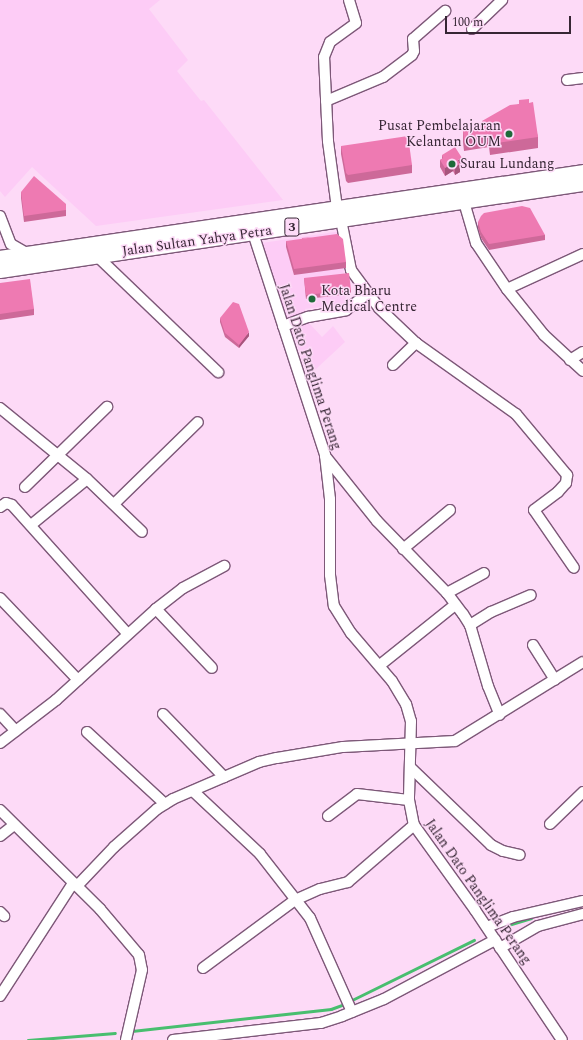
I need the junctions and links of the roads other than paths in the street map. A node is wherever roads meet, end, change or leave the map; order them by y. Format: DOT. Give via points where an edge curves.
graph roads {
  1 [pos="349,0"];
  2 [pos="502,0"];
  3 [pos="445,11"];
  4 [pos="472,29"];
  5 [pos="583,78"];
  6 [pos="567,80"];
  7 [pos="326,101"];
  8 [pos="583,172"];
  9 [pos="583,184"];
  10 [pos="464,202"];
  11 [pos="339,214"];
  12 [pos="0,216"];
  13 [pos="253,233"];
  14 [pos="29,254"];
  15 [pos="583,254"];
  16 [pos="97,256"];
  17 [pos="0,258"];
  18 [pos="0,271"];
  19 [pos="507,289"];
  20 [pos="367,294"];
  21 [pos="283,326"];
  22 [pos="416,343"];
  23 [pos="583,352"];
  24 [pos="570,360"];
  25 [pos="394,365"];
  26 [pos="583,371"];
  27 [pos="218,372"];
  28 [pos="107,407"];
  29 [pos="0,408"];
  30 [pos="198,422"];
  31 [pos="58,455"];
  32 [pos="325,455"];
  33 [pos="87,479"];
  34 [pos="25,487"];
  35 [pos="114,504"];
  36 [pos="0,507"];
  37 [pos="450,510"];
  38 [pos="30,525"];
  39 [pos="142,532"];
  40 [pos="403,549"];
  41 [pos="224,566"];
  42 [pos="574,568"];
  43 [pos="484,573"];
  44 [pos="447,593"];
  45 [pos="531,596"];
  46 [pos="0,598"];
  47 [pos="455,605"];
  48 [pos="156,609"];
  49 [pos="470,625"];
  50 [pos="128,633"];
  51 [pos="533,645"];
  52 [pos="582,664"];
  53 [pos="380,665"];
  54 [pos="212,668"];
  55 [pos="78,680"];
  56 [pos="555,680"];
  57 [pos="0,714"];
  58 [pos="163,714"];
  59 [pos="500,715"];
  60 [pos="16,731"];
  61 [pos="87,732"];
  62 [pos="0,743"];
  63 [pos="411,743"];
  64 [pos="410,767"];
  65 [pos="224,777"];
  66 [pos="193,791"];
  67 [pos="583,792"];
  68 [pos="409,800"];
  69 [pos="165,804"];
  70 [pos="0,810"];
  71 [pos="328,816"];
  72 [pos="550,824"];
  73 [pos="14,825"];
  74 [pos="414,825"];
  75 [pos="0,836"];
  76 [pos="520,855"];
  77 [pos="75,885"];
  78 [pos="295,900"];
  79 [pos="583,901"];
  80 [pos="583,914"];
  81 [pos="487,927"];
  82 [pos="498,944"];
  83 [pos="203,968"];
  84 [pos="0,996"];
  85 [pos="349,1006"];
  86 [pos="198,1038"];
  87 [pos="126,1040"];
  88 [pos="173,1040"];
  89 [pos="562,1040"];
  1 -- 7 [label="street" via="356,23 330,42 325,51"];
  2 -- 4 [label="street"];
  3 -- 7 [label="street" via="413,39 412,55 383,77"];
  5 -- 6 [label="street"];
  7 -- 11 [label="street" via="328,141"];
  8 -- 11 [label="highway, Jalan Sultan Yahya Petra / 3"];
  9 -- 10 [label="highway, Jalan Sultan Yahya Petra / 3"];
  10 -- 11 [label="highway, Jalan Sultan Yahya Petra / 3"];
  10 -- 19 [label="street" via="476,243"];
  11 -- 13 [label="highway, Jalan Sultan Yahya Petra / 3"];
  11 -- 14 [label="highway, Jalan Sultan Yahya Petra / 3"];
  11 -- 20 [label="street" via="351,270"];
  12 -- 14 [label="street" via="11,244"];
  13 -- 16 [label="highway, Jalan Sultan Yahya Petra / 3"];
  13 -- 21 [label="street, Jalan Dato Panglima Perang"];
  14 -- 17 [label="highway, Jalan Sultan Yahya Petra / 3"];
  15 -- 19 [label="street"];
  16 -- 18 [label="highway, Jalan Sultan Yahya Petra / 3"];
  16 -- 27 [label="street"];
  19 -- 24 [label="street" via="544,335"];
  20 -- 21 [label="street" via="346,310 308,317"];
  20 -- 22 [label="street"];
  21 -- 32 [label="street, Jalan Dato Panglima Perang"];
  22 -- 25 [label="street"];
  22 -- 42 [label="street" via="516,414 567,475 566,483 534,510"];
  23 -- 24 [label="street"];
  24 -- 26 [label="street"];
  28 -- 31 [label="street"];
  29 -- 31 [label="street"];
  30 -- 35 [label="street"];
  31 -- 33 [label="street"];
  31 -- 34 [label="street"];
  32 -- 40 [label="street" via="377,521"];
  32 -- 53 [label="street, Jalan Dato Panglima Perang" via="330,499 330,575 334,606 351,632"];
  33 -- 35 [label="street"];
  33 -- 38 [label="street"];
  35 -- 39 [label="street"];
  36 -- 38 [label="street" via="6,503 12,505"];
  37 -- 40 [label="street"];
  38 -- 50 [label="street"];
  40 -- 44 [label="street"];
  41 -- 48 [label="street" via="183,588"];
  43 -- 44 [label="street"];
  44 -- 47 [label="street"];
  45 -- 49 [label="street" via="491,612"];
  46 -- 55 [label="street"];
  47 -- 49 [label="street"];
  47 -- 53 [label="street"];
  48 -- 50 [label="street"];
  48 -- 54 [label="street"];
  49 -- 59 [label="street" via="488,686"];
  50 -- 55 [label="street"];
  51 -- 56 [label="street"];
  52 -- 56 [label="street"];
  53 -- 63 [label="street, Jalan Dato Panglima Perang" via="406,704 411,721"];
  55 -- 60 [label="street"];
  56 -- 59 [label="street"];
  57 -- 60 [label="street"];
  58 -- 65 [label="street"];
  59 -- 63 [label="street" via="456,741"];
  60 -- 62 [label="street"];
  61 -- 69 [label="street"];
  63 -- 64 [label="street, Jalan Dato Panglima Perang"];
  63 -- 65 [label="street" via="343,747 277,758 259,762"];
  64 -- 68 [label="street, Jalan Dato Panglima Perang"];
  64 -- 76 [label="street" via="491,845"];
  65 -- 66 [label="street"];
  66 -- 69 [label="street"];
  66 -- 78 [label="street" via="260,854"];
  67 -- 72 [label="street"];
  68 -- 71 [label="street" via="357,794"];
  68 -- 74 [label="street, Jalan Dato Panglima Perang"];
  69 -- 77 [label="street" via="109,851"];
  70 -- 73 [label="street"];
  73 -- 75 [label="street"];
  73 -- 77 [label="street"];
  74 -- 78 [label="street" via="348,882 320,889"];
  74 -- 81 [label="street, Jalan Dato Panglima Perang"];
  77 -- 84 [label="street"];
  77 -- 87 [label="street" via="100,909 141,959 142,970"];
  78 -- 83 [label="street"];
  78 -- 85 [label="street" via="310,918"];
  79 -- 81 [label="street" via="513,917"];
  80 -- 82 [label="street" via="538,926"];
  81 -- 82 [label="street, Jalan Dato Panglima Perang"];
  82 -- 85 [label="street" via="403,989"];
  82 -- 89 [label="street, Jalan Dato Panglima Perang"];
  85 -- 86 [label="street" via="321,1023"];
  86 -- 88 [label="street"];
}
